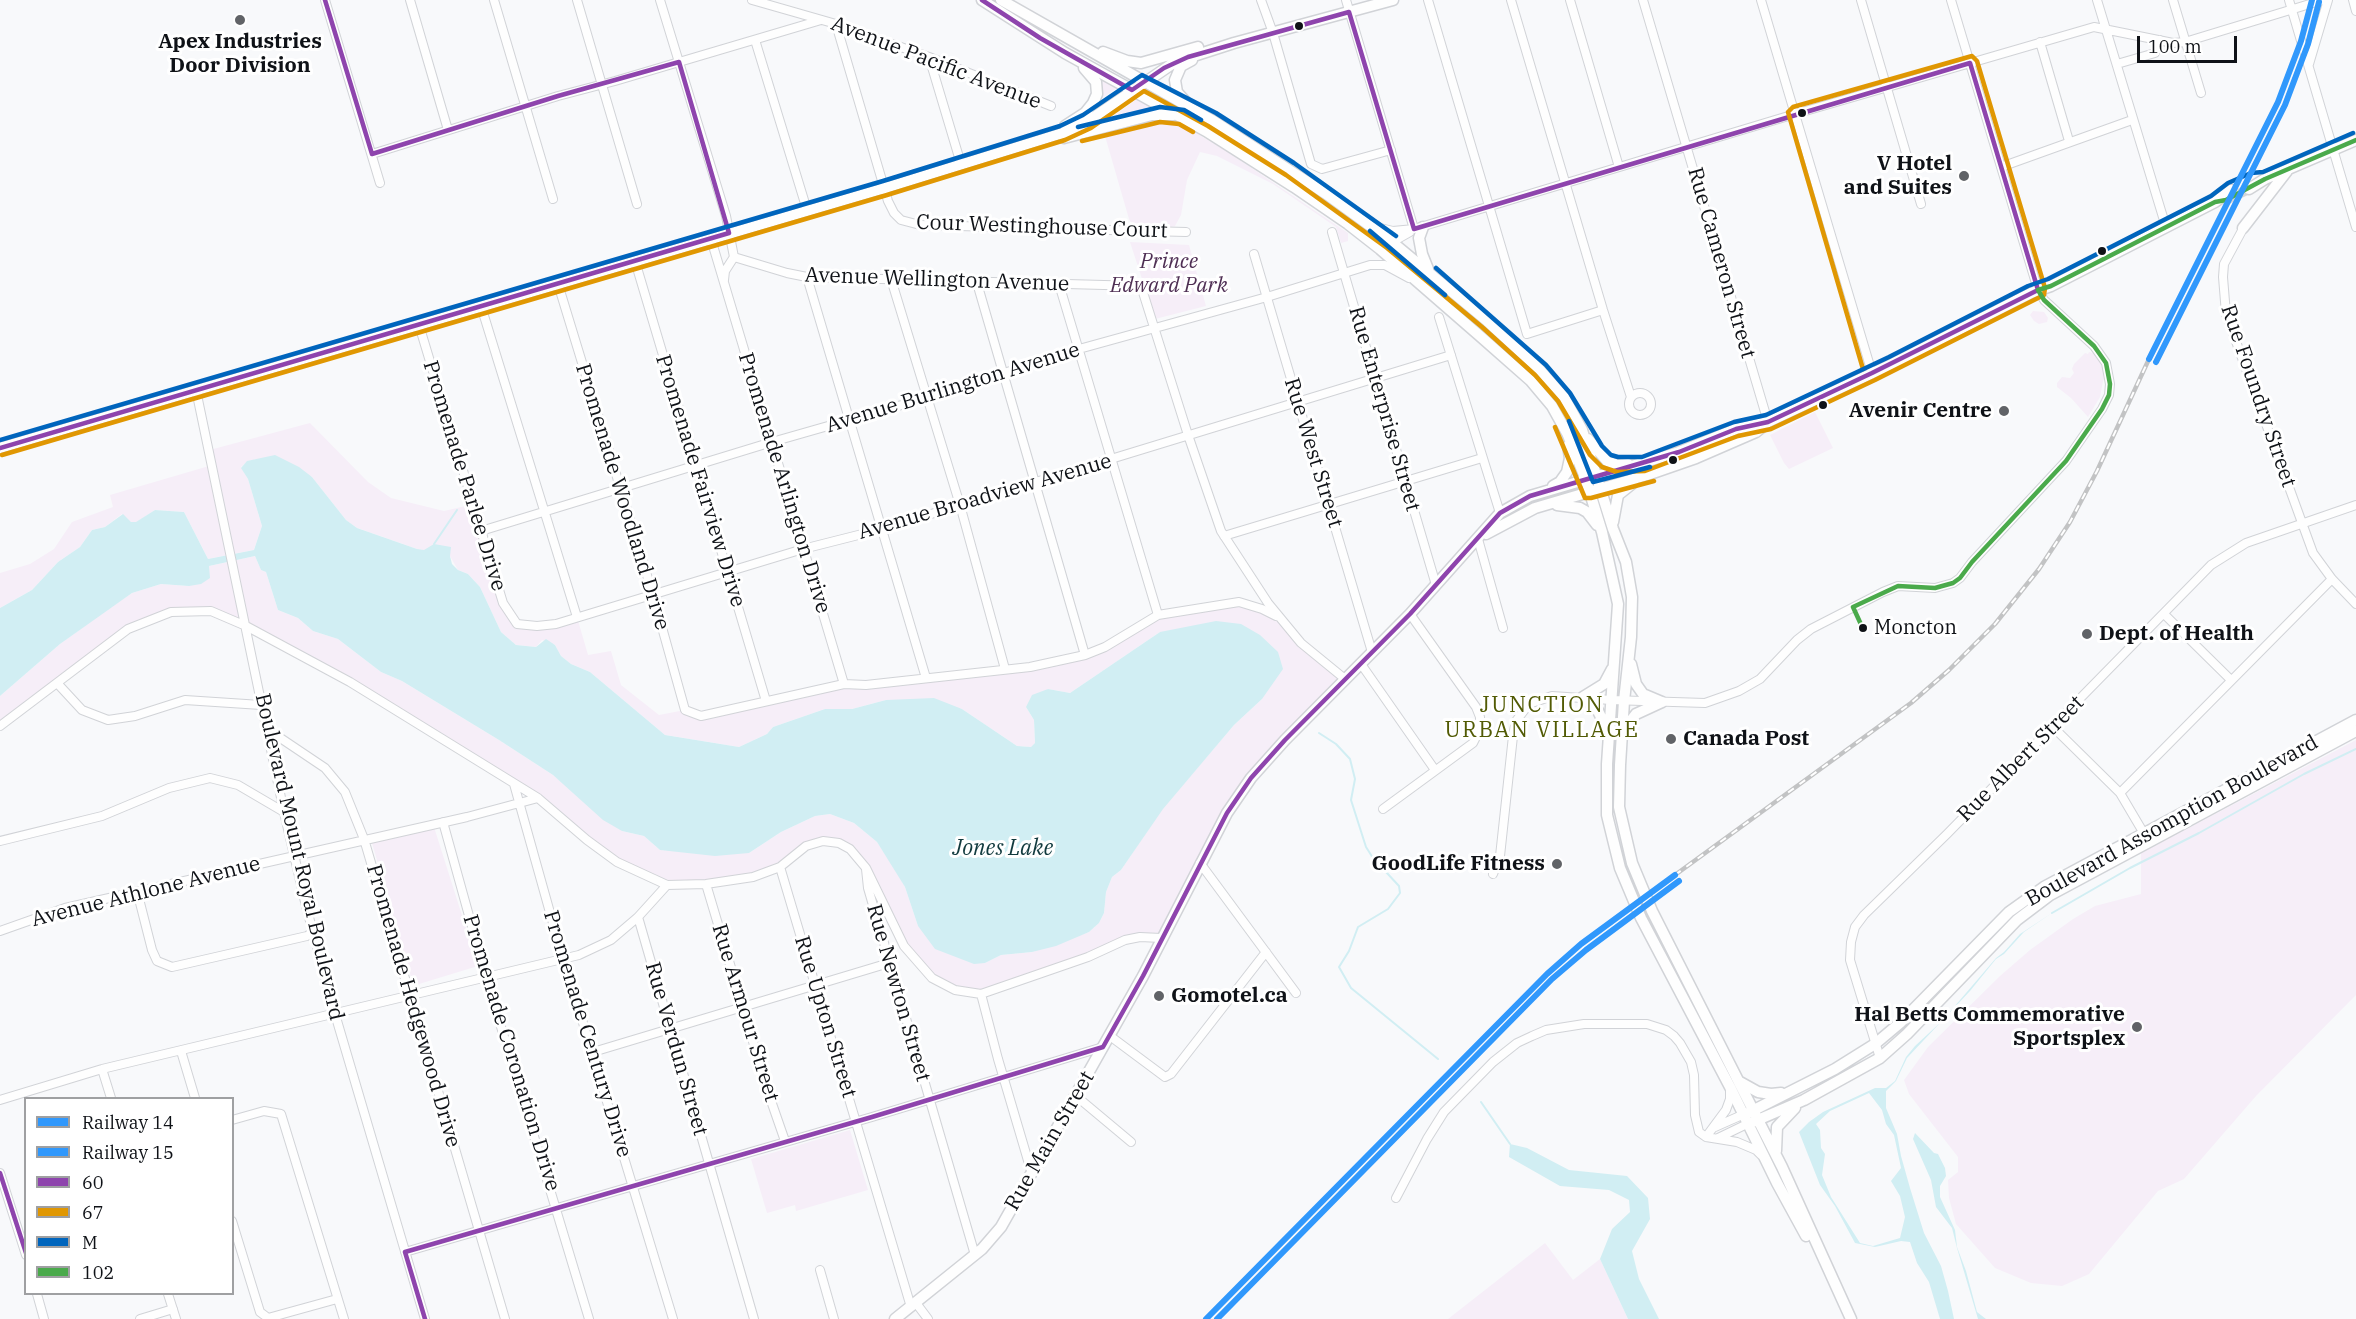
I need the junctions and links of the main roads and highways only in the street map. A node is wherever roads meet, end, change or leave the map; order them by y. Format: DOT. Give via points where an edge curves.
graph roads {
  1 [pos="982,0"];
  2 [pos="1001,0"];
  3 [pos="1393,0"];
  4 [pos="1030,19"];
  5 [pos="1234,43"];
  6 [pos="1065,53"];
  7 [pos="1143,82"];
  8 [pos="1132,90"];
  9 [pos="1182,117"];
  10 [pos="1212,120"];
  11 [pos="2356,140"];
  12 [pos="1005,151"];
  13 [pos="2294,166"];
  14 [pos="2251,184"];
  15 [pos="2224,197"];
  16 [pos="1419,228"];
  17 [pos="2243,228"];
  18 [pos="1431,274"];
  19 [pos="1768,422"];
  20 [pos="1582,430"];
  21 [pos="1567,433"];
  22 [pos="0,448"];
  23 [pos="1643,464"];
  24 [pos="1647,475"];
  25 [pos="1593,484"];
  26 [pos="1542,493"];
  27 [pos="1545,505"];
  28 [pos="1607,530"];
  29 [pos="1478,539"];
  30 [pos="1616,655"];
  31 [pos="1629,658"];
  32 [pos="2356,720"];
  33 [pos="2356,731"];
  34 [pos="1609,735"];
  35 [pos="1621,740"];
  36 [pos="2145,837"];
  37 [pos="1735,1084"];
  38 [pos="1793,1090"];
  39 [pos="1804,1100"];
  40 [pos="1748,1114"];
  41 [pos="1776,1155"];
  42 [pos="1842,1301"];
  43 [pos="895,1319"];
  44 [pos="1851,1319"];
  1 -- 6 [label="main road"];
  2 -- 4 [label="main road"];
  3 -- 5 [label="main road"];
  4 -- 5 [label="main road" via="1134,63"];
  4 -- 7 [label="main road"];
  5 -- 7 [label="main road" via="1175,62"];
  5 -- 10 [label="main road" via="1185,63 1176,77 1179,95"];
  6 -- 8 [label="main road"];
  6 -- 12 [label="main road" via="1094,78 1098,90 1093,103 1066,126"];
  7 -- 8 [label="main road"];
  7 -- 10 [label="main road"];
  8 -- 9 [label="main road"];
  8 -- 12 [label="main road" via="1079,126"];
  9 -- 12 [label="main road" via="1156,115"];
  9 -- 21 [label="main road" via="1294,187 1380,249 1531,381 1552,406"];
  10 -- 18 [label="main road" via="1290,169"];
  11 -- 13 [label="main road"];
  12 -- 22 [label="main road"];
  13 -- 14 [label="main road"];
  13 -- 17 [label="main road"];
  15 -- 19 [label="main road" via="2051,286"];
  16 -- 18 [label="main road" via="1422,254"];
  18 -- 20 [label="main road" via="1540,370 1564,397"];
  19 -- 23 [label="main road, Rue Main Street" via="1736,429"];
  19 -- 24 [label="main road, Rue Main Street" via="1756,432"];
  20 -- 23 [label="main road" via="1607,461 1617,465"];
  20 -- 25 [label="main road"];
  21 -- 25 [label="main road"];
  21 -- 26 [label="main road" via="1567,472 1560,482"];
  23 -- 25 [label="main road, Rue Main Street"];
  24 -- 25 [label="main road, Rue Main Street"];
  24 -- 28 [label="main road" via="1618,495"];
  25 -- 26 [label="main road, Rue Main Street"];
  25 -- 27 [label="main road, Rue Main Street"];
  25 -- 28 [label="main road"];
  26 -- 29 [label="main road, Rue Main Street" via="1500,513"];
  27 -- 28 [label="main road" via="1580,508"];
  27 -- 29 [label="main road, Rue Main Street"];
  28 -- 30 [label="main road" via="1618,604"];
  28 -- 31 [label="main road" via="1626,562 1632,597"];
  29 -- 43 [label="main road, Rue Main Street" via="1251,778 1227,813 1110,1036 1001,1227 975,1255"];
  30 -- 34 [label="main road"];
  30 -- 34 [label="main road" via="1604,684 1583,697 1601,715"];
  31 -- 35 [label="main road"];
  31 -- 35 [label="main road" via="1643,694 1662,702 1636,714"];
  32 -- 36 [label="main road, Boulevard Assomption Boulevard"];
  33 -- 36 [label="main road, Boulevard Assomption Boulevard"];
  34 -- 37 [label="main road" via="1607,815 1620,868 1641,918"];
  35 -- 37 [label="main road" via="1619,807 1632,863"];
  36 -- 38 [label="main road, Boulevard Assomption Boulevard" via="2044,887 2009,912 1875,1044 1835,1070"];
  36 -- 39 [label="main road, Boulevard Assomption Boulevard" via="2050,895 2017,920 1880,1058"];
  37 -- 38 [label="main road" via="1761,1093"];
  37 -- 40 [label="main road"];
  38 -- 40 [label="main road, Boulevard Assomption Boulevard"];
  39 -- 40 [label="main road, Boulevard Assomption Boulevard"];
  39 -- 41 [label="main road" via="1777,1127"];
  40 -- 41 [label="main road"];
  40 -- 42 [label="main road" via="1765,1160"];
  41 -- 42 [label="main road"];
  42 -- 44 [label="main road"];
}
